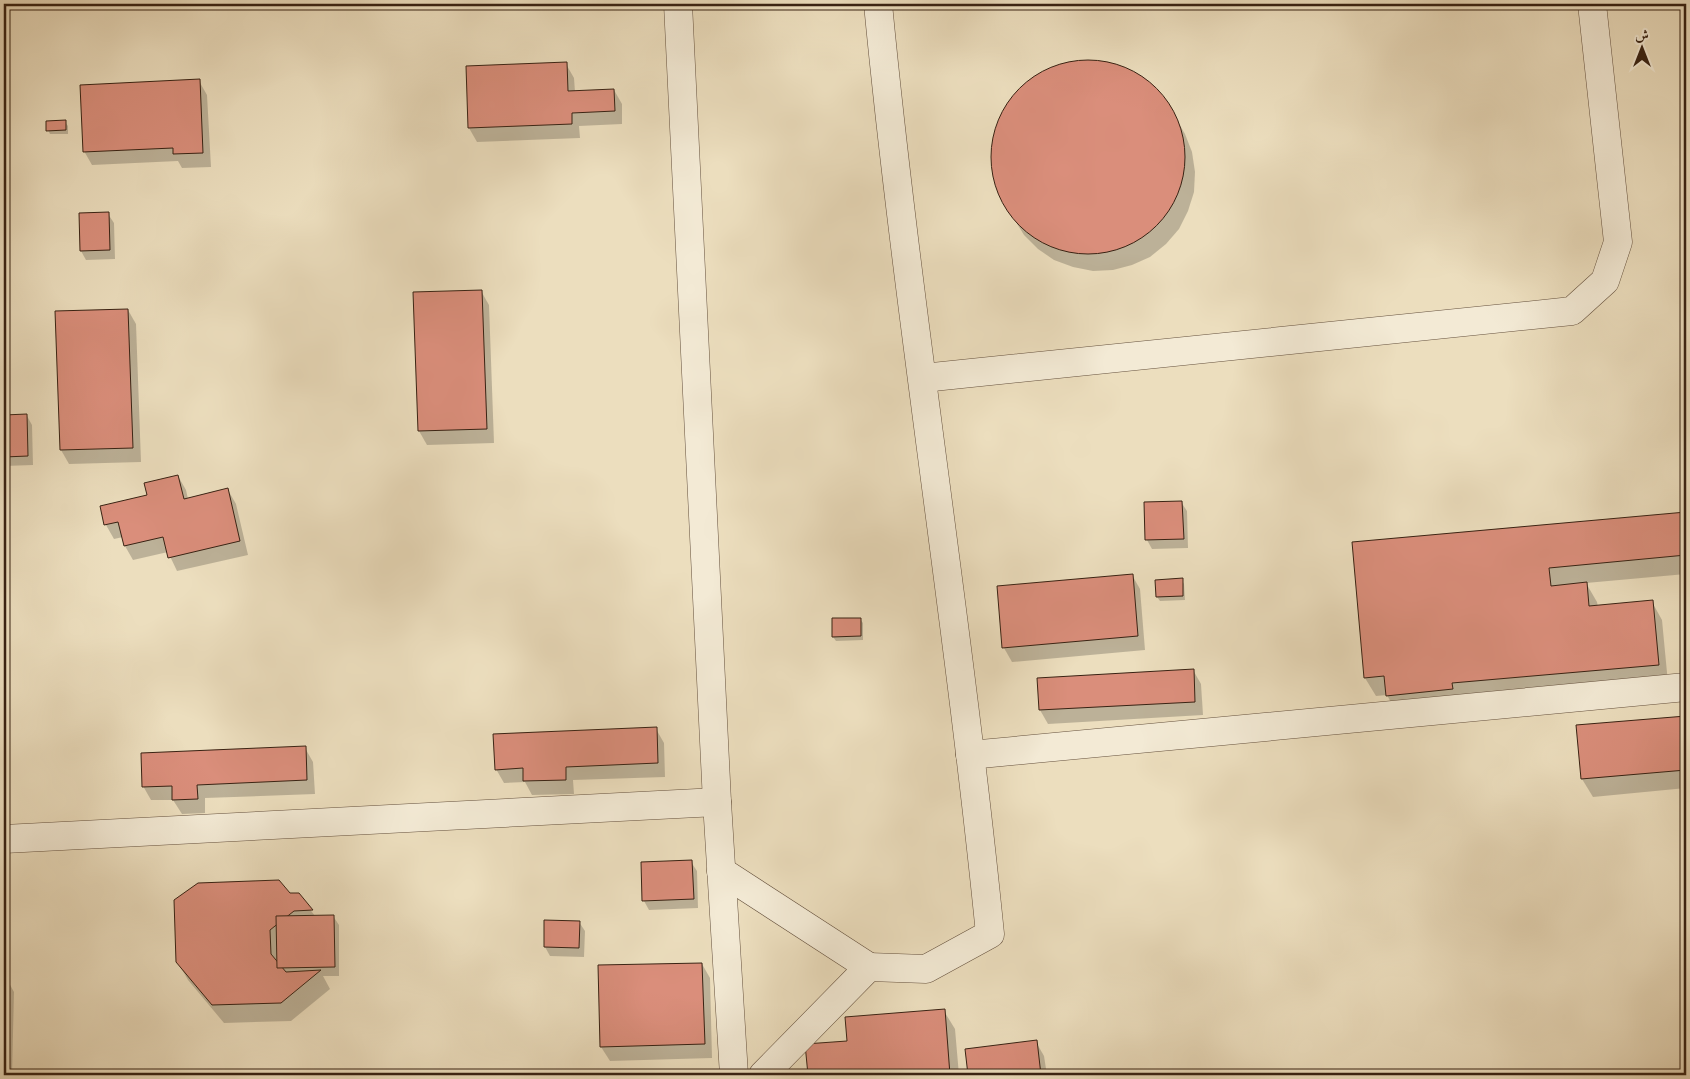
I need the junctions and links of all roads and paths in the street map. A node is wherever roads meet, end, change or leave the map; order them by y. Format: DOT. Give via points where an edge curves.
graph roads {
  1 [pos="678,4"];
  2 [pos="878,4"];
  3 [pos="1592,4"];
  4 [pos="923,378"];
  5 [pos="1686,687"];
  6 [pos="970,755"];
  7 [pos="717,802"];
  8 [pos="4,839"];
  9 [pos="721,871"];
  10 [pos="869,967"];
  11 [pos="734,1075"];
  12 [pos="763,1075"];
  1 -- 7 [label="lane"];
  2 -- 4 [label="lane" via="888,113"];
  3 -- 4 [label="lane" via="1618,242 1605,281 1572,311"];
  4 -- 6 [label="lane"];
  5 -- 6 [label="lane"];
  6 -- 10 [label="lane" via="990,934 926,969"];
  7 -- 8 [label="lane"];
  7 -- 9 [label="lane"];
  9 -- 10 [label="lane"];
  9 -- 11 [label="lane"];
  10 -- 12 [label="lane"];
}
